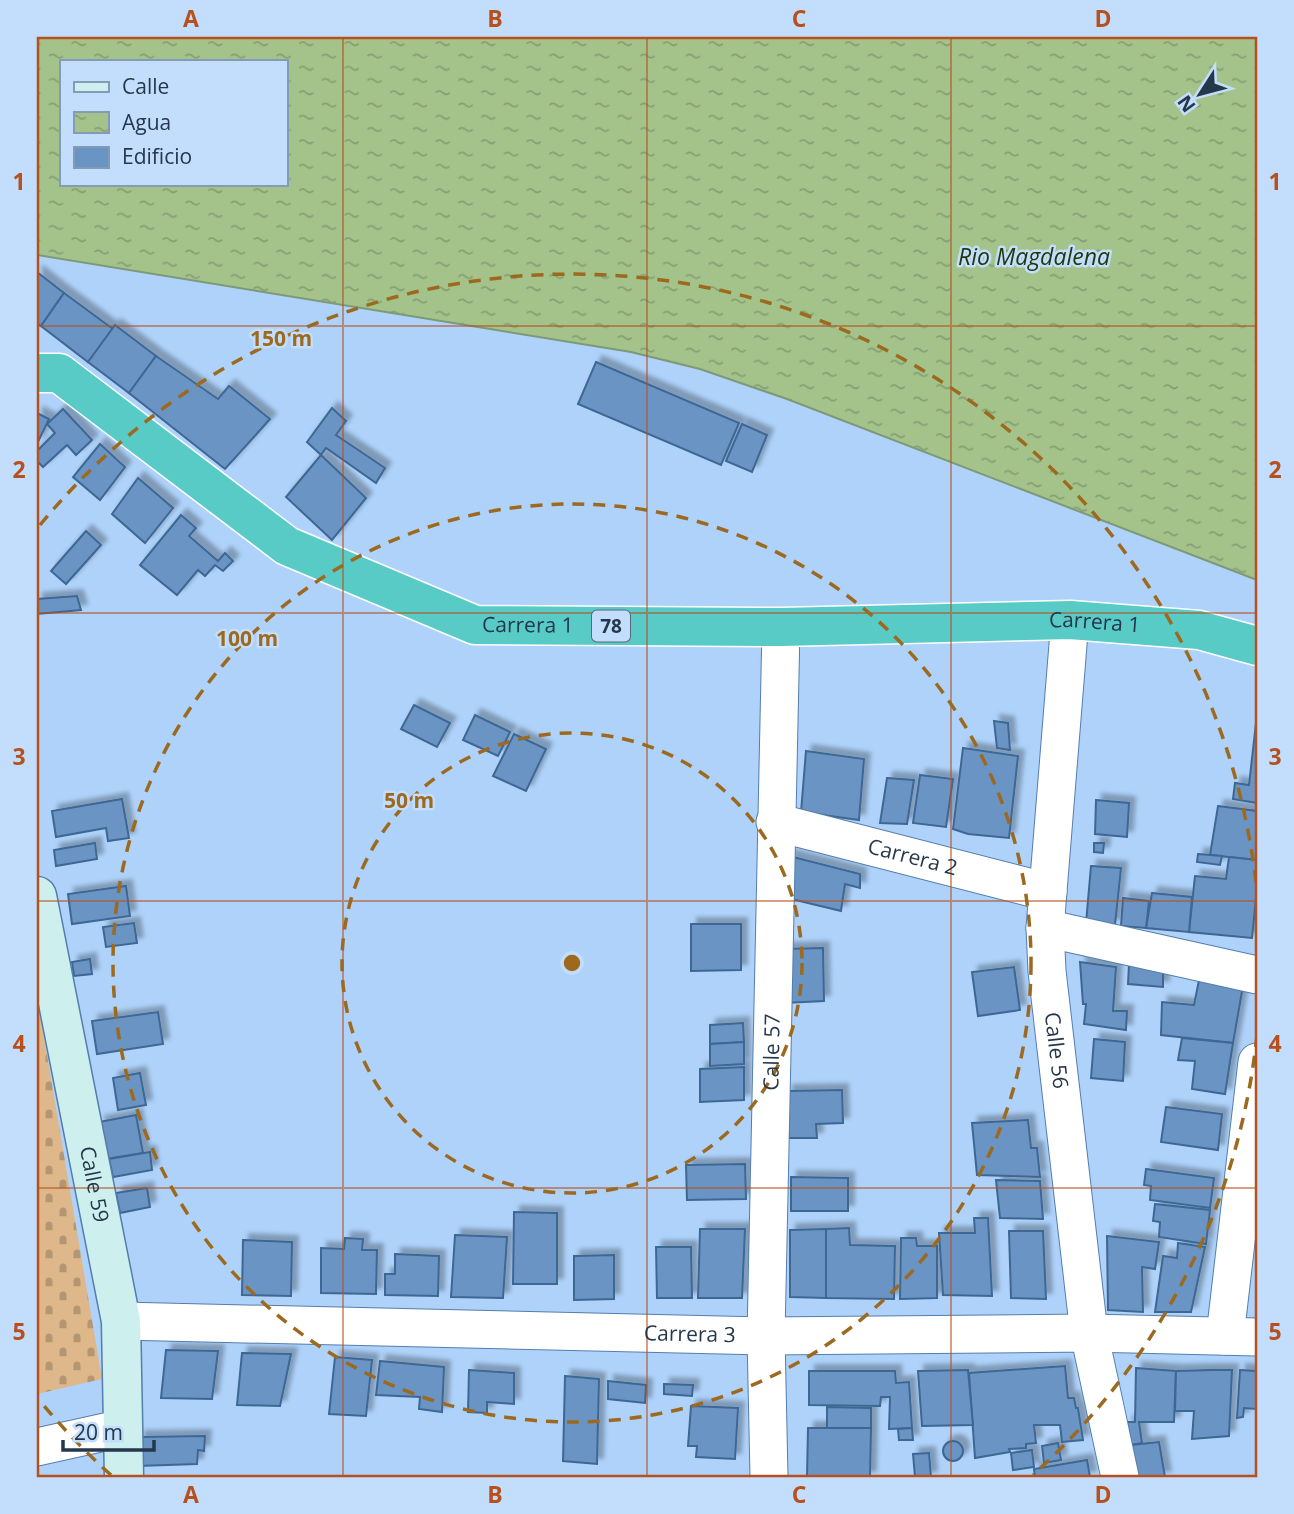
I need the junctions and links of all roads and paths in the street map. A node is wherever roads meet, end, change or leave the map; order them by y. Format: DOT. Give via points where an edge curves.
graph roads {
  1 [pos="37,373"];
  2 [pos="1070,621"];
  3 [pos="781,627"];
  4 [pos="1257,646"];
  5 [pos="775,822"];
  6 [pos="1048,892"];
  7 [pos="37,896"];
  8 [pos="1045,928"];
  9 [pos="1257,975"];
  10 [pos="1257,1062"];
  11 [pos="121,1321"];
  12 [pos="1089,1332"];
  13 [pos="766,1336"];
  14 [pos="1241,1336"];
  15 [pos="123,1428"];
  16 [pos="37,1447"];
  17 [pos="124,1477"];
  18 [pos="769,1477"];
  19 [pos="1120,1477"];
  1 -- 3 [label="highway, Carrera 1 / 78" via="59,373 287,546 475,625"];
  2 -- 3 [label="highway, Carrera 1 / 78"];
  2 -- 4 [label="highway, Carrera 1 / 78" via="1199,630"];
  2 -- 6 [label="street, Calle 56"];
  3 -- 5 [label="street, Calle 57"];
  5 -- 6 [label="street, Carrera 2"];
  5 -- 13 [label="street, Calle 57"];
  6 -- 8 [label="street, Calle 56"];
  7 -- 11 [label="street, Calle 59"];
  8 -- 9 [label="street"];
  8 -- 12 [label="street, Calle 56"];
  10 -- 14 [label="street"];
  11 -- 13 [label="street, Carrera 3"];
  11 -- 15 [label="street, Calle 59"];
  12 -- 13 [label="street, Carrera 3"];
  12 -- 14 [label="street, Carrera 3"];
  12 -- 19 [label="street, Calle 56"];
  13 -- 18 [label="street, Calle 57"];
  15 -- 16 [label="street"];
  15 -- 17 [label="street, Calle 59"];
}
